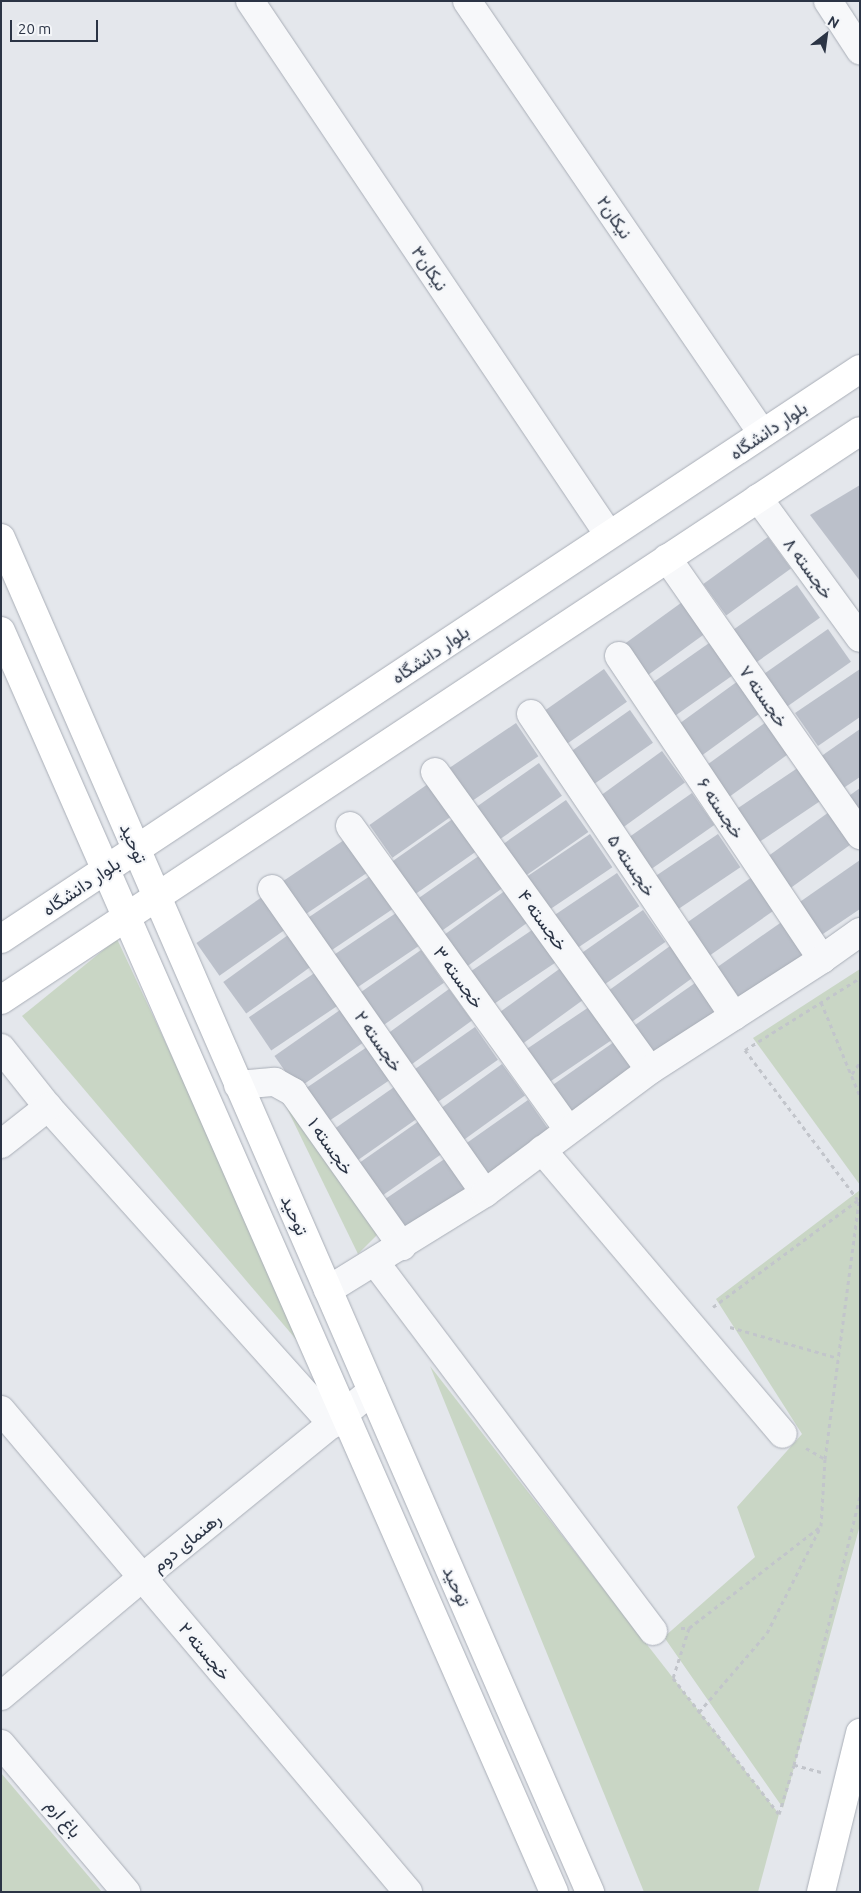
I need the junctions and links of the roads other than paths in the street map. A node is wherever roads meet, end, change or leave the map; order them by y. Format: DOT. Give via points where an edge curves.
graph roads {
  1 [pos="250,1"];
  2 [pos="467,1"];
  3 [pos="828,1"];
  4 [pos="860,50"];
  5 [pos="860,369"];
  6 [pos="860,431"];
  7 [pos="762,434"];
  8 [pos="758,498"];
  9 [pos="609,536"];
  10 [pos="1,538"];
  11 [pos="667,558"];
  12 [pos="1,631"];
  13 [pos="860,638"];
  14 [pos="619,656"];
  15 [pos="531,714"];
  16 [pos="436,772"];
  17 [pos="350,826"];
  18 [pos="860,835"];
  19 [pos="136,849"];
  20 [pos="106,870"];
  21 [pos="272,889"];
  22 [pos="157,897"];
  23 [pos="126,917"];
  24 [pos="860,932"];
  25 [pos="1,939"];
  26 [pos="822,960"];
  27 [pos="1,1000"];
  28 [pos="734,1016"];
  29 [pos="1,1048"];
  30 [pos="650,1070"];
  31 [pos="238,1085"];
  32 [pos="48,1107"];
  33 [pos="568,1129"];
  34 [pos="1,1144"];
  35 [pos="542,1150"];
  36 [pos="485,1193"];
  37 [pos="402,1246"];
  38 [pos="374,1262"];
  39 [pos="328,1290"];
  40 [pos="372,1391"];
  41 [pos="1,1410"];
  42 [pos="338,1419"];
  43 [pos="783,1434"];
  44 [pos="142,1577"];
  45 [pos="653,1631"];
  46 [pos="1,1696"];
  47 [pos="860,1733"];
  48 [pos="1,1744"];
  49 [pos="126,1892"];
  50 [pos="408,1892"];
  51 [pos="554,1892"];
  52 [pos="590,1892"];
  53 [pos="821,1892"];
  1 -- 9 [label="street, نیکان۳"];
  2 -- 7 [label="street, نیکان۲"];
  3 -- 4 [label="street"];
  5 -- 7 [label="main road, بلوار دانشگاه"];
  6 -- 8 [label="main road"];
  7 -- 9 [label="main road, بلوار دانشگاه"];
  8 -- 11 [label="main road"];
  8 -- 13 [label="street, خجسته ۸"];
  9 -- 19 [label="main road, بلوار دانشگاه"];
  10 -- 19 [label="main road, توحید"];
  11 -- 18 [label="street, خجسته ۷"];
  11 -- 22 [label="main road"];
  12 -- 20 [label="main road, توحید"];
  14 -- 26 [label="street, خجسته ۶"];
  15 -- 28 [label="street, خجسته ۵"];
  16 -- 30 [label="street, خجسته ۴"];
  17 -- 33 [label="street, خجسته ۳"];
  19 -- 20 [label="main road, بلوار دانشگاه"];
  19 -- 22 [label="main road, توحید"];
  20 -- 23 [label="main road, توحید"];
  20 -- 25 [label="main road, بلوار دانشگاه"];
  21 -- 36 [label="street, خجسته ۲"];
  22 -- 23 [label="main road"];
  22 -- 31 [label="main road, توحید"];
  23 -- 27 [label="main road"];
  23 -- 42 [label="main road, توحید"];
  24 -- 26 [label="street"];
  26 -- 28 [label="street"];
  28 -- 30 [label="street"];
  29 -- 32 [label="street"];
  30 -- 33 [label="street"];
  31 -- 37 [label="street, خجسته ۱" via="274,1082 293,1092"];
  31 -- 39 [label="main road, توحید"];
  32 -- 34 [label="street"];
  32 -- 42 [label="street"];
  33 -- 35 [label="street"];
  35 -- 36 [label="street"];
  35 -- 43 [label="street" via="695,1321"];
  36 -- 37 [label="street"];
  37 -- 38 [label="street"];
  38 -- 39 [label="street"];
  38 -- 45 [label="street"];
  39 -- 40 [label="main road, توحید"];
  40 -- 42 [label="street, رهنمای دوم"];
  40 -- 52 [label="main road, توحید"];
  41 -- 44 [label="street, خجسته ۲"];
  42 -- 44 [label="street, رهنمای دوم"];
  42 -- 51 [label="main road, توحید"];
  44 -- 46 [label="street, رهنمای دوم"];
  44 -- 50 [label="street, خجسته ۲"];
  47 -- 53 [label="main road"];
  48 -- 49 [label="street, باغ ارم"];
}
